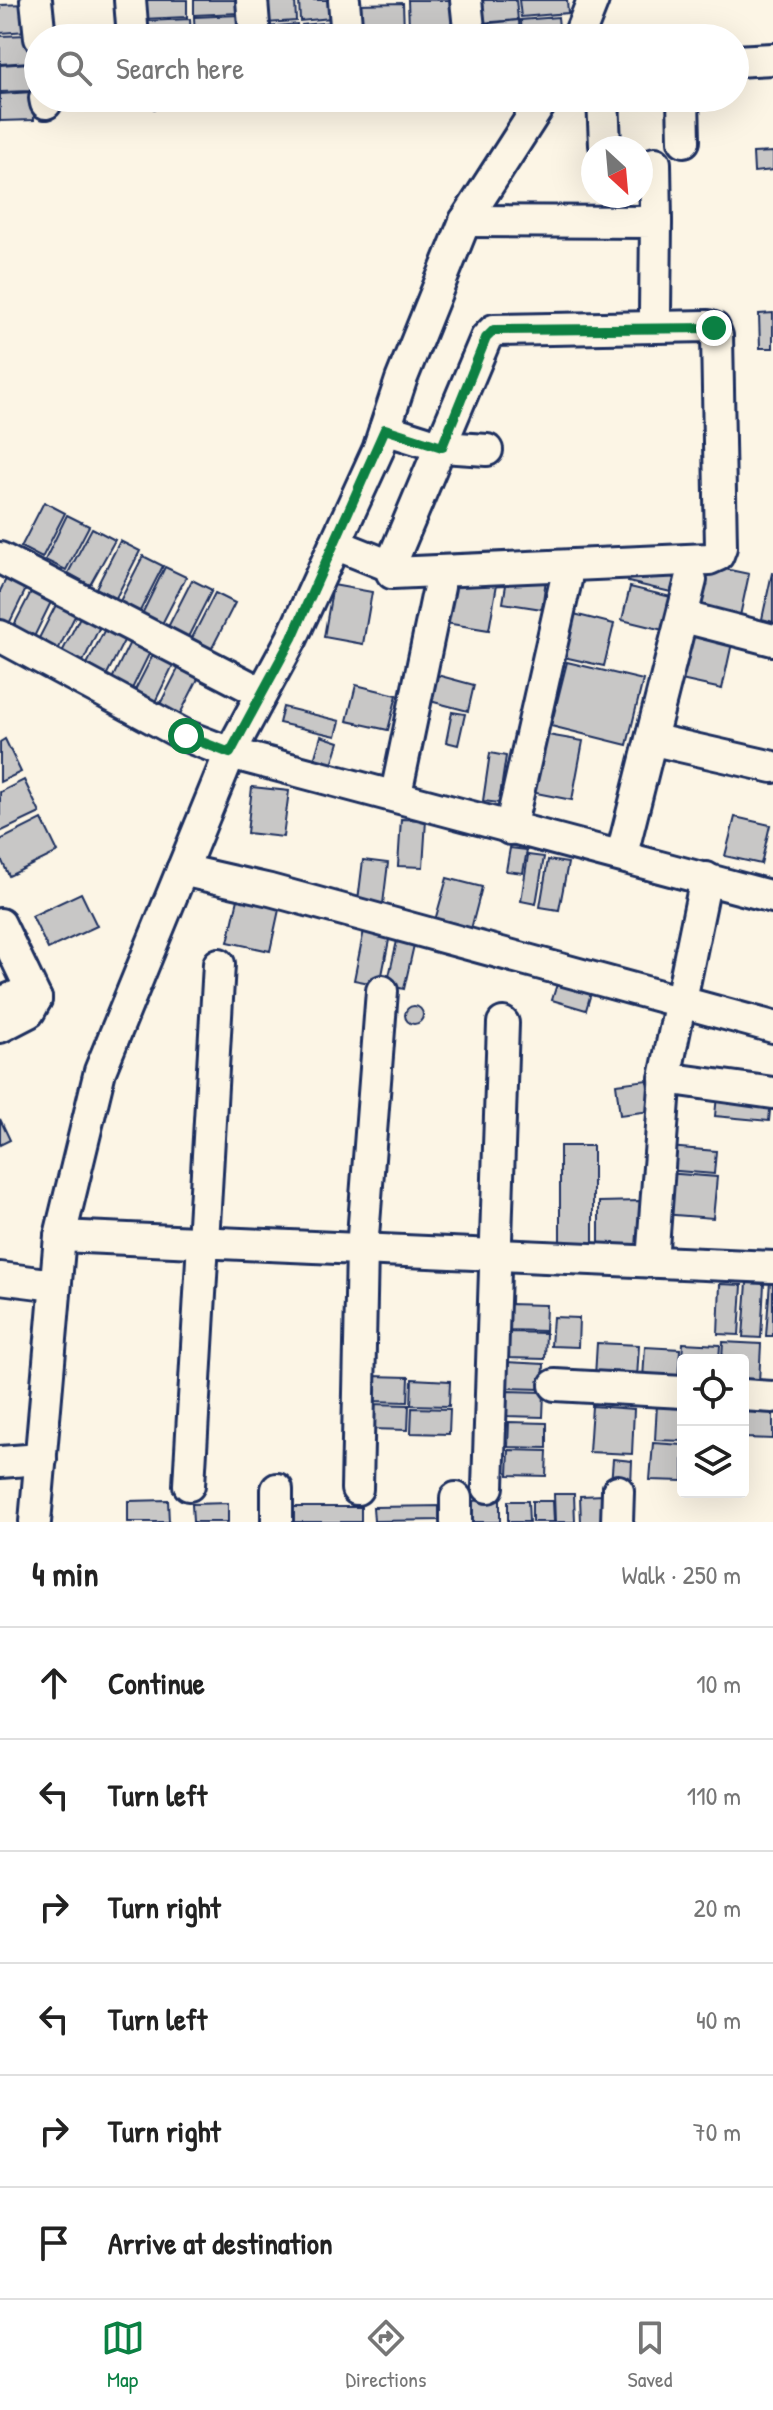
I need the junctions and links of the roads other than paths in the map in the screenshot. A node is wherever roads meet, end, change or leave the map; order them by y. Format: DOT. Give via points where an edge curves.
graph roads {
  1 [pos="36,0"];
  2 [pos="130,0"];
  3 [pos="252,0"];
  4 [pos="344,0"];
  5 [pos="466,0"];
  6 [pos="593,0"];
  7 [pos="39,24"];
  8 [pos="132,24"];
  9 [pos="254,24"];
  10 [pos="346,24"];
  11 [pos="469,24"];
  12 [pos="584,24"];
  13 [pos="773,59"];
  14 [pos="749,60"];
  15 [pos="535,112"];
  16 [pos="604,112"];
  17 [pos="683,112"];
  18 [pos="605,136"];
  19 [pos="684,141"];
  20 [pos="655,163"];
  21 [pos="465,221"];
  22 [pos="656,222"];
  23 [pos="655,312"];
  24 [pos="385,429"];
  25 [pos="442,447"];
  26 [pos="487,450"];
  27 [pos="335,544"];
  28 [pos="0,558"];
  29 [pos="390,566"];
  30 [pos="566,580"];
  31 [pos="691,580"];
  32 [pos="439,587"];
  33 [pos="684,617"];
  34 [pos="0,636"];
  35 [pos="773,640"];
  36 [pos="262,693"];
  37 [pos="654,740"];
  38 [pos="230,753"];
  39 [pos="773,767"];
  40 [pos="396,794"];
  41 [pos="510,829"];
  42 [pos="622,854"];
  43 [pos="182,870"];
  44 [pos="706,878"];
  45 [pos="773,897"];
  46 [pos="0,924"];
  47 [pos="219,964"];
  48 [pos="382,991"];
  49 [pos="36,999"];
  50 [pos="0,1003"];
  51 [pos="679,1003"];
  52 [pos="503,1023"];
  53 [pos="0,1027"];
  54 [pos="773,1027"];
  55 [pos="665,1078"];
  56 [pos="773,1093"];
  57 [pos="60,1236"];
  58 [pos="202,1241"];
  59 [pos="362,1249"];
  60 [pos="495,1254"];
  61 [pos="652,1261"];
  62 [pos="773,1267"];
  63 [pos="0,1278"];
  64 [pos="55,1285"];
  65 [pos="555,1385"];
  66 [pos="677,1392"];
  67 [pos="749,1395"];
  68 [pos="773,1397"];
  69 [pos="41,1459"];
  70 [pos="0,1462"];
  71 [pos="189,1485"];
  72 [pos="488,1487"];
  73 [pos="277,1489"];
  74 [pos="357,1489"];
  75 [pos="618,1491"];
  76 [pos="35,1522"];
  77 [pos="277,1522"];
  78 [pos="617,1522"];
  1 -- 7 [label="street"];
  2 -- 8 [label="street"];
  3 -- 9 [label="street"];
  4 -- 10 [label="street"];
  5 -- 11 [label="street"];
  6 -- 12 [label="street"];
  13 -- 14 [label="street"];
  15 -- 21 [label="street"];
  16 -- 18 [label="street"];
  17 -- 19 [label="street"];
  20 -- 22 [label="street"];
  21 -- 22 [label="street"];
  21 -- 24 [label="street"];
  22 -- 23 [label="street"];
  24 -- 25 [label="street"];
  24 -- 27 [label="street"];
  25 -- 26 [label="street"];
  25 -- 29 [label="street"];
  25 -- 29 [label="street" via="486,338 494,330 714,328 718,555 395,574"];
  27 -- 29 [label="street"];
  27 -- 36 [label="street"];
  28 -- 36 [label="street"];
  30 -- 41 [label="street"];
  31 -- 33 [label="street"];
  32 -- 40 [label="street"];
  33 -- 35 [label="street"];
  33 -- 37 [label="street"];
  34 -- 38 [label="street" via="186,736"];
  36 -- 38 [label="street"];
  37 -- 39 [label="street"];
  37 -- 42 [label="street"];
  38 -- 40 [label="street"];
  38 -- 43 [label="street"];
  40 -- 41 [label="street"];
  41 -- 42 [label="street"];
  42 -- 44 [label="street"];
  43 -- 51 [label="street"];
  43 -- 57 [label="street" via="100,1071"];
  44 -- 45 [label="street"];
  44 -- 51 [label="street"];
  46 -- 49 [label="street"];
  47 -- 58 [label="street"];
  48 -- 59 [label="street"];
  49 -- 50 [label="street" via="19,995"];
  49 -- 53 [label="street" via="29,1012"];
  51 -- 54 [label="street"];
  51 -- 55 [label="street"];
  52 -- 60 [label="street"];
  55 -- 56 [label="street"];
  55 -- 61 [label="street"];
  57 -- 58 [label="street"];
  57 -- 64 [label="street"];
  58 -- 59 [label="street"];
  58 -- 71 [label="street"];
  59 -- 60 [label="street"];
  59 -- 74 [label="street"];
  60 -- 61 [label="street"];
  60 -- 72 [label="street"];
  61 -- 62 [label="street"];
  63 -- 64 [label="street"];
  64 -- 69 [label="street"];
  65 -- 66 [label="street"];
  67 -- 68 [label="street"];
  69 -- 70 [label="street"];
  69 -- 76 [label="street"];
  73 -- 77 [label="street"];
  75 -- 78 [label="street"];
}
